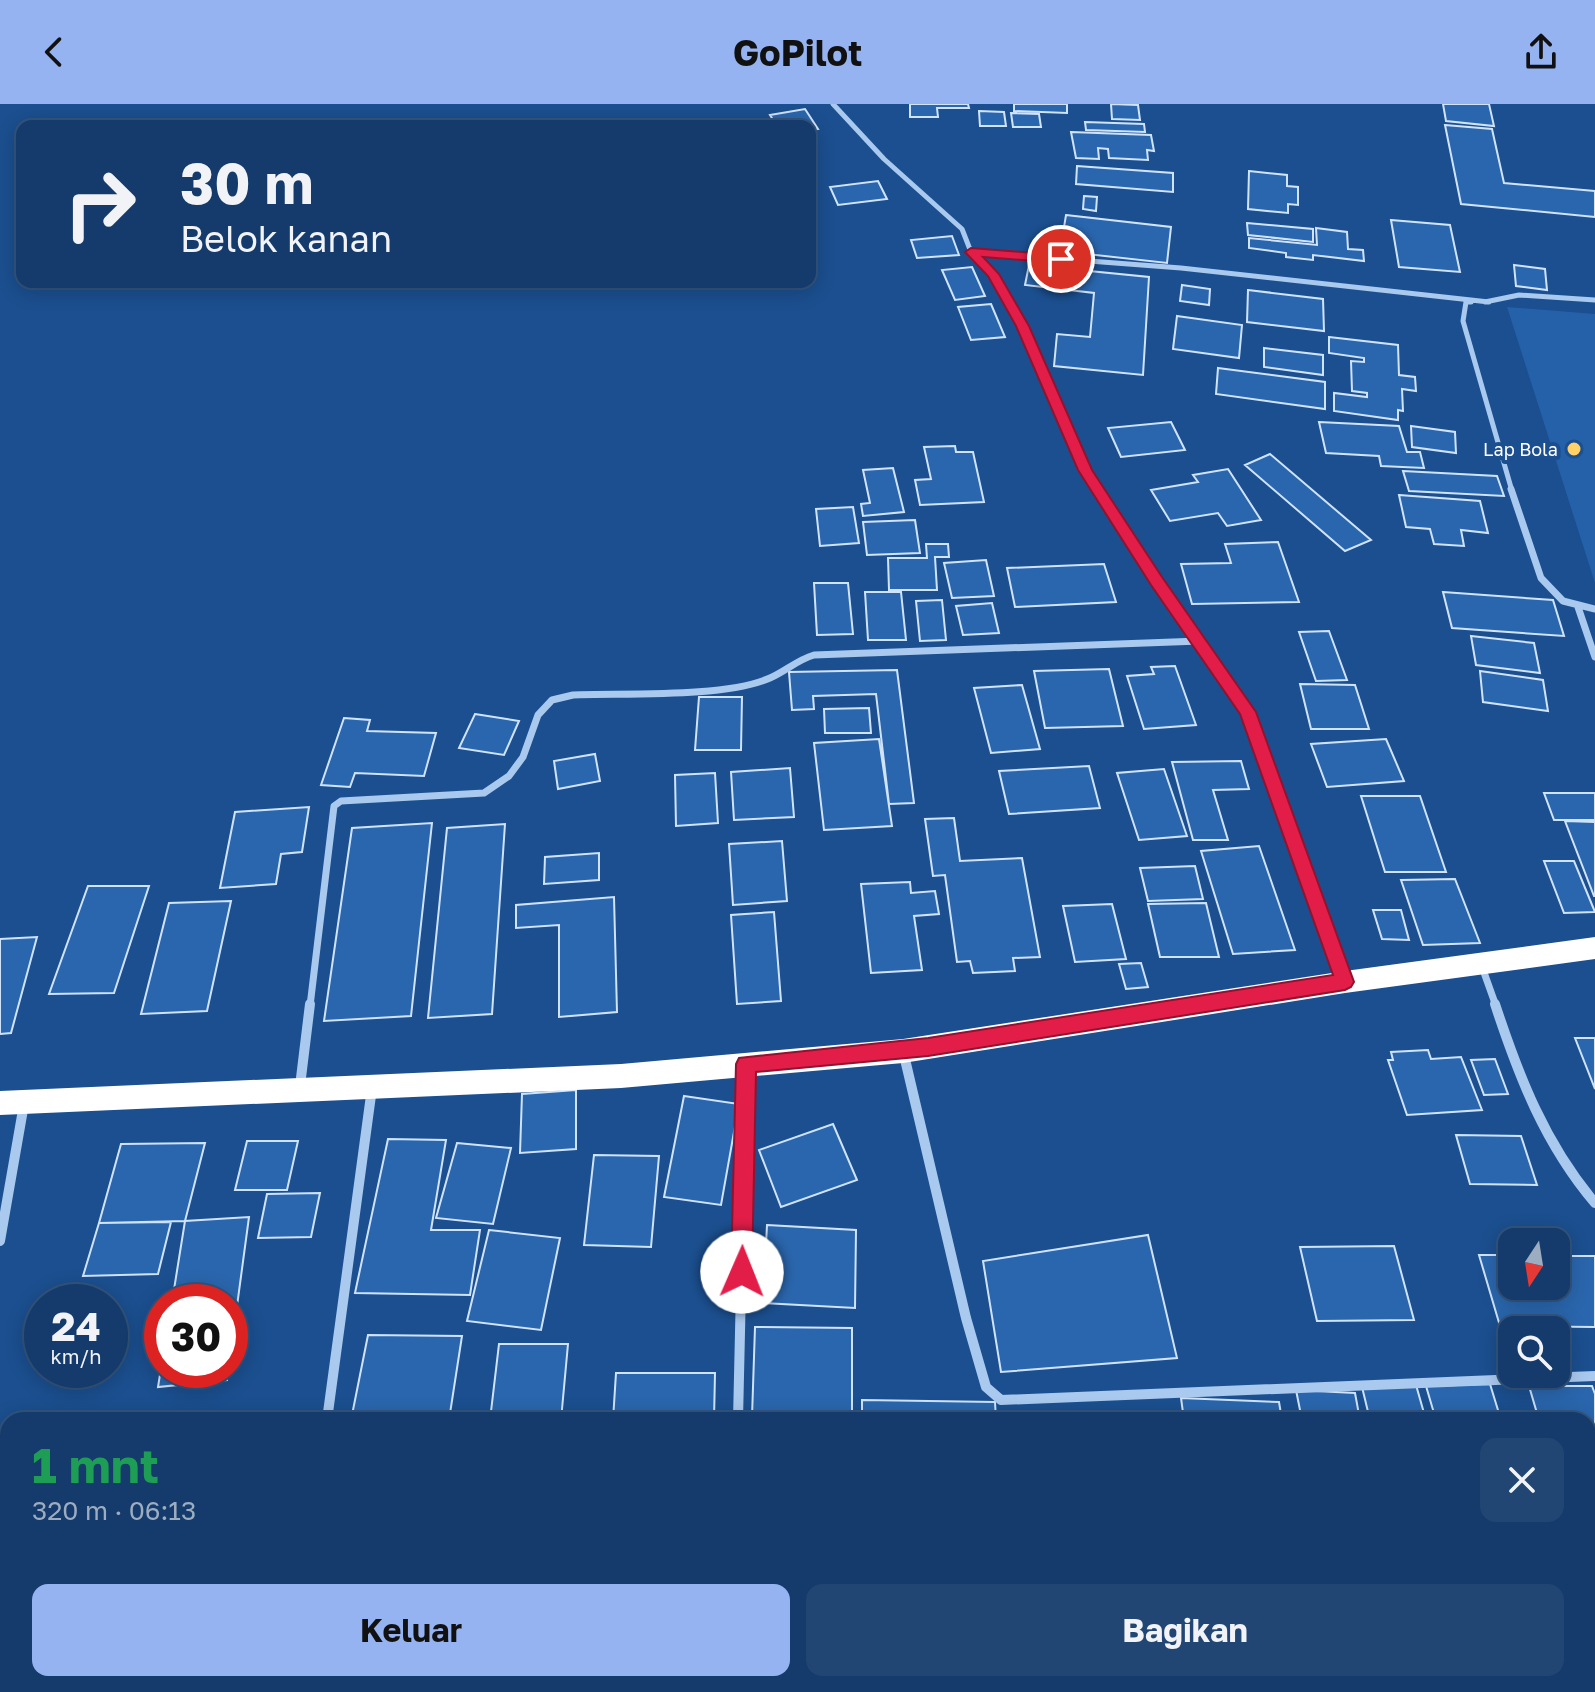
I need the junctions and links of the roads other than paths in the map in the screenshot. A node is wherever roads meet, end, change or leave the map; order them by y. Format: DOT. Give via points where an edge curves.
graph roads {
  1 [pos="833,104"];
  2 [pos="971,252"];
  3 [pos="1595,300"];
  4 [pos="1489,302"];
  5 [pos="1578,607"];
  6 [pos="1595,609"];
  7 [pos="1200,641"];
  8 [pos="1595,657"];
  9 [pos="1595,948"];
  10 [pos="1488,961"];
  11 [pos="1345,982"];
  12 [pos="903,1051"];
  13 [pos="746,1064"];
  14 [pos="372,1087"];
  15 [pos="300,1088"];
  16 [pos="12,1103"];
  17 [pos="1595,1203"];
  18 [pos="0,1241"];
  19 [pos="1595,1376"];
  20 [pos="328,1412"];
  21 [pos="738,1412"];
  1 -- 2 [label="street" via="884,159 962,229"];
  2 -- 4 [label="street" via="1181,268"];
  2 -- 7 [label="street" via="993,274 1023,326 1085,470"];
  3 -- 4 [label="street" via="1519,295"];
  4 -- 5 [label="street" via="1466,302 1463,321 1500,456 1541,578 1563,601"];
  5 -- 6 [label="street"];
  5 -- 8 [label="street"];
  7 -- 11 [label="street" via="1248,712"];
  7 -- 15 [label="street" via="814,655 771,678 728,689 573,695 545,704 523,757 509,776 484,793 341,801 334,806"];
  9 -- 10 [label="highway"];
  10 -- 11 [label="highway"];
  10 -- 17 [label="street" via="1541,1125 1570,1178"];
  11 -- 12 [label="highway"];
  12 -- 13 [label="highway"];
  12 -- 19 [label="street" via="966,1318 986,1387 1001,1400"];
  13 -- 14 [label="highway" via="621,1076"];
  13 -- 21 [label="street"];
  14 -- 15 [label="highway"];
  14 -- 20 [label="street"];
  15 -- 16 [label="highway"];
  16 -- 18 [label="street"];
}
